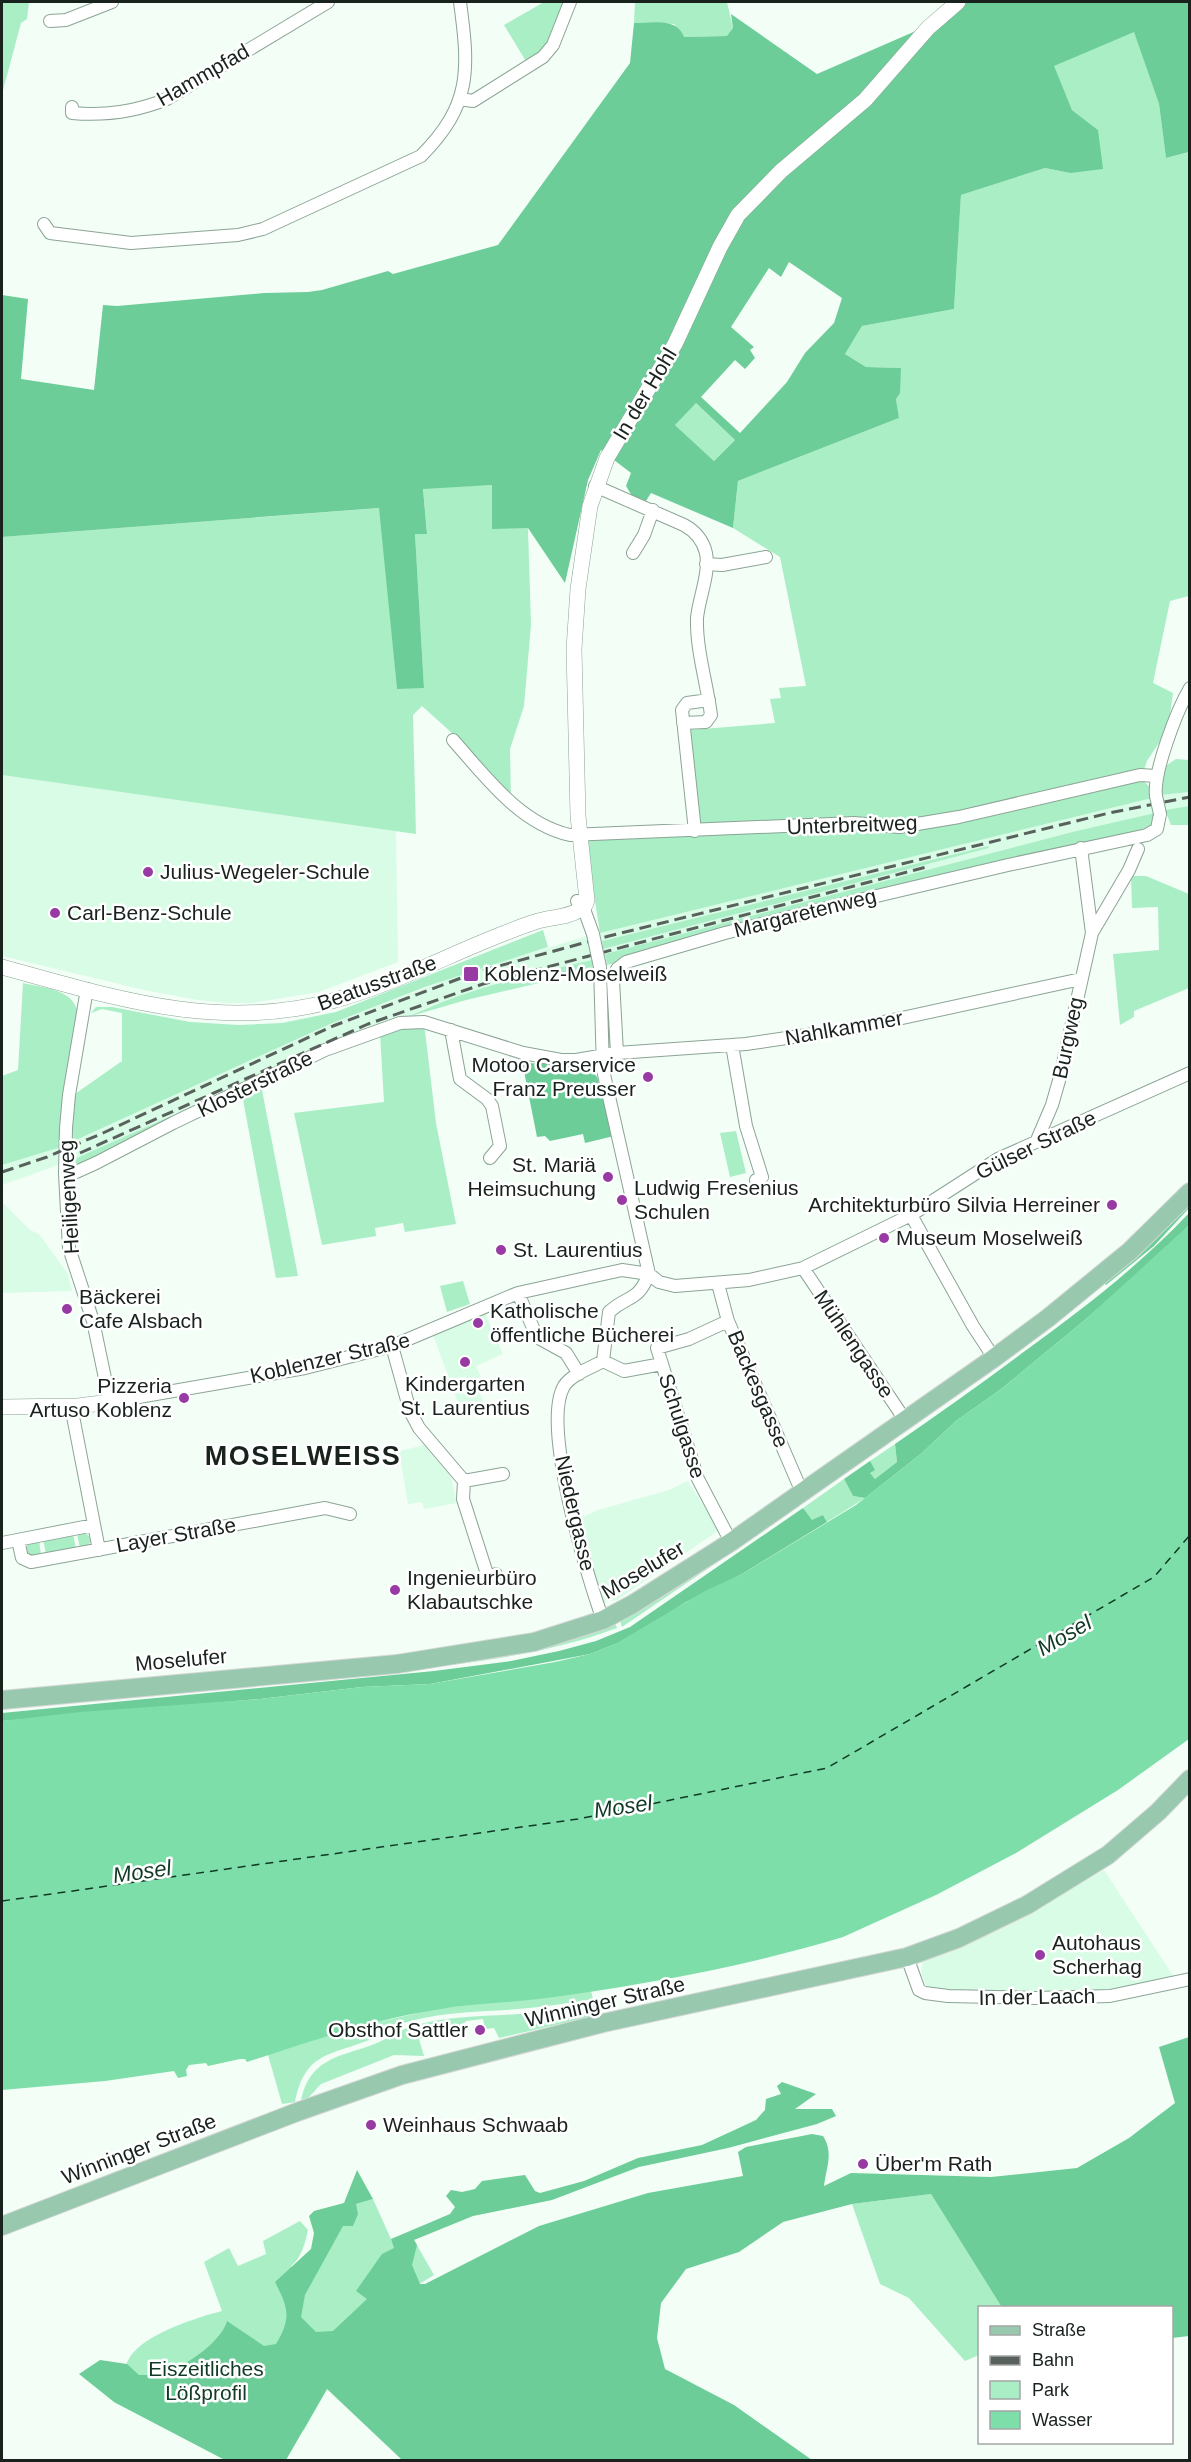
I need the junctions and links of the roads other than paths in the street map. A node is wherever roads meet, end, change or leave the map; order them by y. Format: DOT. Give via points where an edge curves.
graph roads {
  1 [pos="112,2"];
  2 [pos="328,2"];
  3 [pos="460,2"];
  4 [pos="570,2"];
  5 [pos="958,2"];
  6 [pos="50,21"];
  7 [pos="460,99"];
  8 [pos="72,107"];
  9 [pos="44,224"];
  10 [pos="595,486"];
  11 [pos="653,510"];
  12 [pos="633,553"];
  13 [pos="766,557"];
  14 [pos="706,564"];
  15 [pos="1190,688"];
  16 [pos="709,700"];
  17 [pos="683,723"];
  18 [pos="453,740"];
  19 [pos="1156,776"];
  20 [pos="695,831"];
  21 [pos="579,835"];
  22 [pos="1081,848"];
  23 [pos="1138,849"];
  24 [pos="582,899"];
  25 [pos="1092,933"];
  26 [pos="2,967"];
  27 [pos="1081,979"];
  28 [pos="87,989"];
  29 [pos="451,1030"];
  30 [pos="732,1045"];
  31 [pos="617,1053"];
  32 [pos="603,1056"];
  33 [pos="1190,1073"];
  34 [pos="1037,1140"];
  35 [pos="490,1158"];
  36 [pos="65,1174"];
  37 [pos="756,1180"];
  38 [pos="1190,1192"];
  39 [pos="911,1215"];
  40 [pos="802,1268"];
  41 [pos="649,1274"];
  42 [pos="718,1284"];
  43 [pos="518,1293"];
  44 [pos="728,1321"];
  45 [pos="392,1346"];
  46 [pos="994,1358"];
  47 [pos="603,1362"];
  48 [pos="662,1364"];
  49 [pos="579,1374"];
  50 [pos="110,1402"];
  51 [pos="71,1406"];
  52 [pos="2,1407"];
  53 [pos="905,1420"];
  54 [pos="503,1474"];
  55 [pos="464,1481"];
  56 [pos="805,1491"];
  57 [pos="350,1514"];
  58 [pos="94,1525"];
  59 [pos="18,1539"];
  60 [pos="731,1542"];
  61 [pos="2,1543"];
  62 [pos="99,1550"];
  63 [pos="496,1574"];
  64 [pos="603,1620"];
  65 [pos="2,1700"];
  66 [pos="1190,1779"];
  67 [pos="907,1957"];
  68 [pos="1190,1979"];
  69 [pos="2,2226"];
  1 -- 6 [label="street" via="66,20"];
  2 -- 8 [label="street, Hammpfad" via="167,99 110,114 72,113"];
  3 -- 7 [label="street" via="466,45"];
  4 -- 7 [label="street" via="553,45 543,57 473,101"];
  5 -- 10 [label="street, In der Hohl" via="928,28 865,100 781,171 738,215 675,344 607,458"];
  7 -- 9 [label="street" via="450,122 420,156 263,230 131,243 50,233"];
  10 -- 11 [label="street"];
  10 -- 21 [label="street, In der Hohl" via="578,589 574,649"];
  11 -- 12 [label="street"];
  11 -- 14 [label="street" via="696,534 703,545"];
  13 -- 14 [label="street"];
  14 -- 16 [label="street" via="697,623"];
  15 -- 19 [label="street"];
  16 -- 17 [label="street" via="687,703 682,710"];
  16 -- 17 [label="street" via="708,720"];
  17 -- 20 [label="street"];
  18 -- 21 [label="street, Unterbreitweg" via="524,813 567,835"];
  19 -- 20 [label="street, Unterbreitweg" via="1140,775 899,827 854,823"];
  19 -- 22 [label="street, bridge" via="1160,814 1159,825 1151,834"];
  20 -- 21 [label="street, Unterbreitweg"];
  21 -- 24 [label="street, In der Hohl"];
  22 -- 25 [label="street, Burgweg"];
  22 -- 31 [label="street, Margaretenweg" via="784,918 626,962 616,969 613,980"];
  23 -- 25 [label="street, Burgweg"];
  24 -- 28 [label="street, Beatusstraße" via="575,912 535,922 354,994 290,1010 240,1015 199,1013"];
  24 -- 32 [label="street, bridge" via="600,967"];
  25 -- 27 [label="street, Burgweg"];
  26 -- 28 [label="street, Beatusstraße"];
  27 -- 30 [label="street, Nahlkammer" via="861,1027"];
  27 -- 34 [label="street, Burgweg" via="1055,1096"];
  28 -- 36 [label="street, Heiligenweg" via="68,1103"];
  29 -- 32 [label="street, Klosterstraße" via="522,1053 561,1060"];
  29 -- 35 [label="street" via="460,1079 492,1106 500,1146"];
  29 -- 36 [label="street, Klosterstraße" via="424,1023 400,1023 355,1038 76,1173"];
  30 -- 31 [label="street, Nahlkammer"];
  30 -- 37 [label="street" via="746,1126 762,1177"];
  31 -- 32 [label="street, Nahlkammer"];
  32 -- 41 [label="street"];
  33 -- 34 [label="street, Gülser Straße"];
  34 -- 39 [label="street, Gülser Straße" via="998,1159"];
  36 -- 50 [label="street, Heiligenweg" via="69,1248 93,1321"];
  38 -- 46 [label="main road, Moselufer" via="1123,1257"];
  39 -- 40 [label="street, Gülser Straße"];
  39 -- 46 [label="street"];
  40 -- 42 [label="street, Gülser Straße"];
  40 -- 53 [label="street, Mühlengasse"];
  41 -- 42 [label="street, Gülser Straße" via="672,1286"];
  41 -- 43 [label="street, Koblenzer Straße" via="622,1270"];
  41 -- 47 [label="street" via="637,1296 607,1316"];
  42 -- 44 [label="street, Backesgasse"];
  43 -- 45 [label="street, Koblenzer Straße"];
  43 -- 49 [label="street" via="537,1337 566,1353"];
  44 -- 48 [label="street" via="657,1348"];
  44 -- 56 [label="street, Backesgasse" via="798,1483"];
  45 -- 50 [label="street, Koblenzer Straße" via="305,1368"];
  45 -- 55 [label="street" via="410,1411 419,1428"];
  46 -- 53 [label="main road, Moselufer"];
  47 -- 48 [label="street, Schulgasse" via="624,1371"];
  47 -- 49 [label="street"];
  48 -- 60 [label="street, Schulgasse" via="698,1479"];
  49 -- 64 [label="street, Niedergasse" via="567,1383 560,1398 560,1454"];
  50 -- 51 [label="street, Koblenzer Straße"];
  51 -- 52 [label="street, Koblenzer Straße"];
  51 -- 58 [label="street"];
  53 -- 56 [label="main road, Moselufer"];
  54 -- 55 [label="street"];
  55 -- 63 [label="street" via="463,1499 488,1577"];
  56 -- 60 [label="main road, Moselufer"];
  57 -- 62 [label="street, Layer Straße" via="325,1508"];
  58 -- 59 [label="street, Layer Straße"];
  58 -- 62 [label="street"];
  59 -- 61 [label="street, Layer Straße"];
  59 -- 62 [label="street, Layer Straße" via="22,1558 28,1562"];
  60 -- 64 [label="main road, Moselufer"];
  64 -- 65 [label="main road, Moselufer" via="534,1642 432,1659"];
  66 -- 67 [label="main road, Winninger Straße" via="1129,1838 1065,1883 959,1938"];
  67 -- 68 [label="street, In der Laach" via="919,1990 948,1996 1110,1996"];
  67 -- 69 [label="main road, Winninger Straße" via="603,2023 411,2072"];
}
